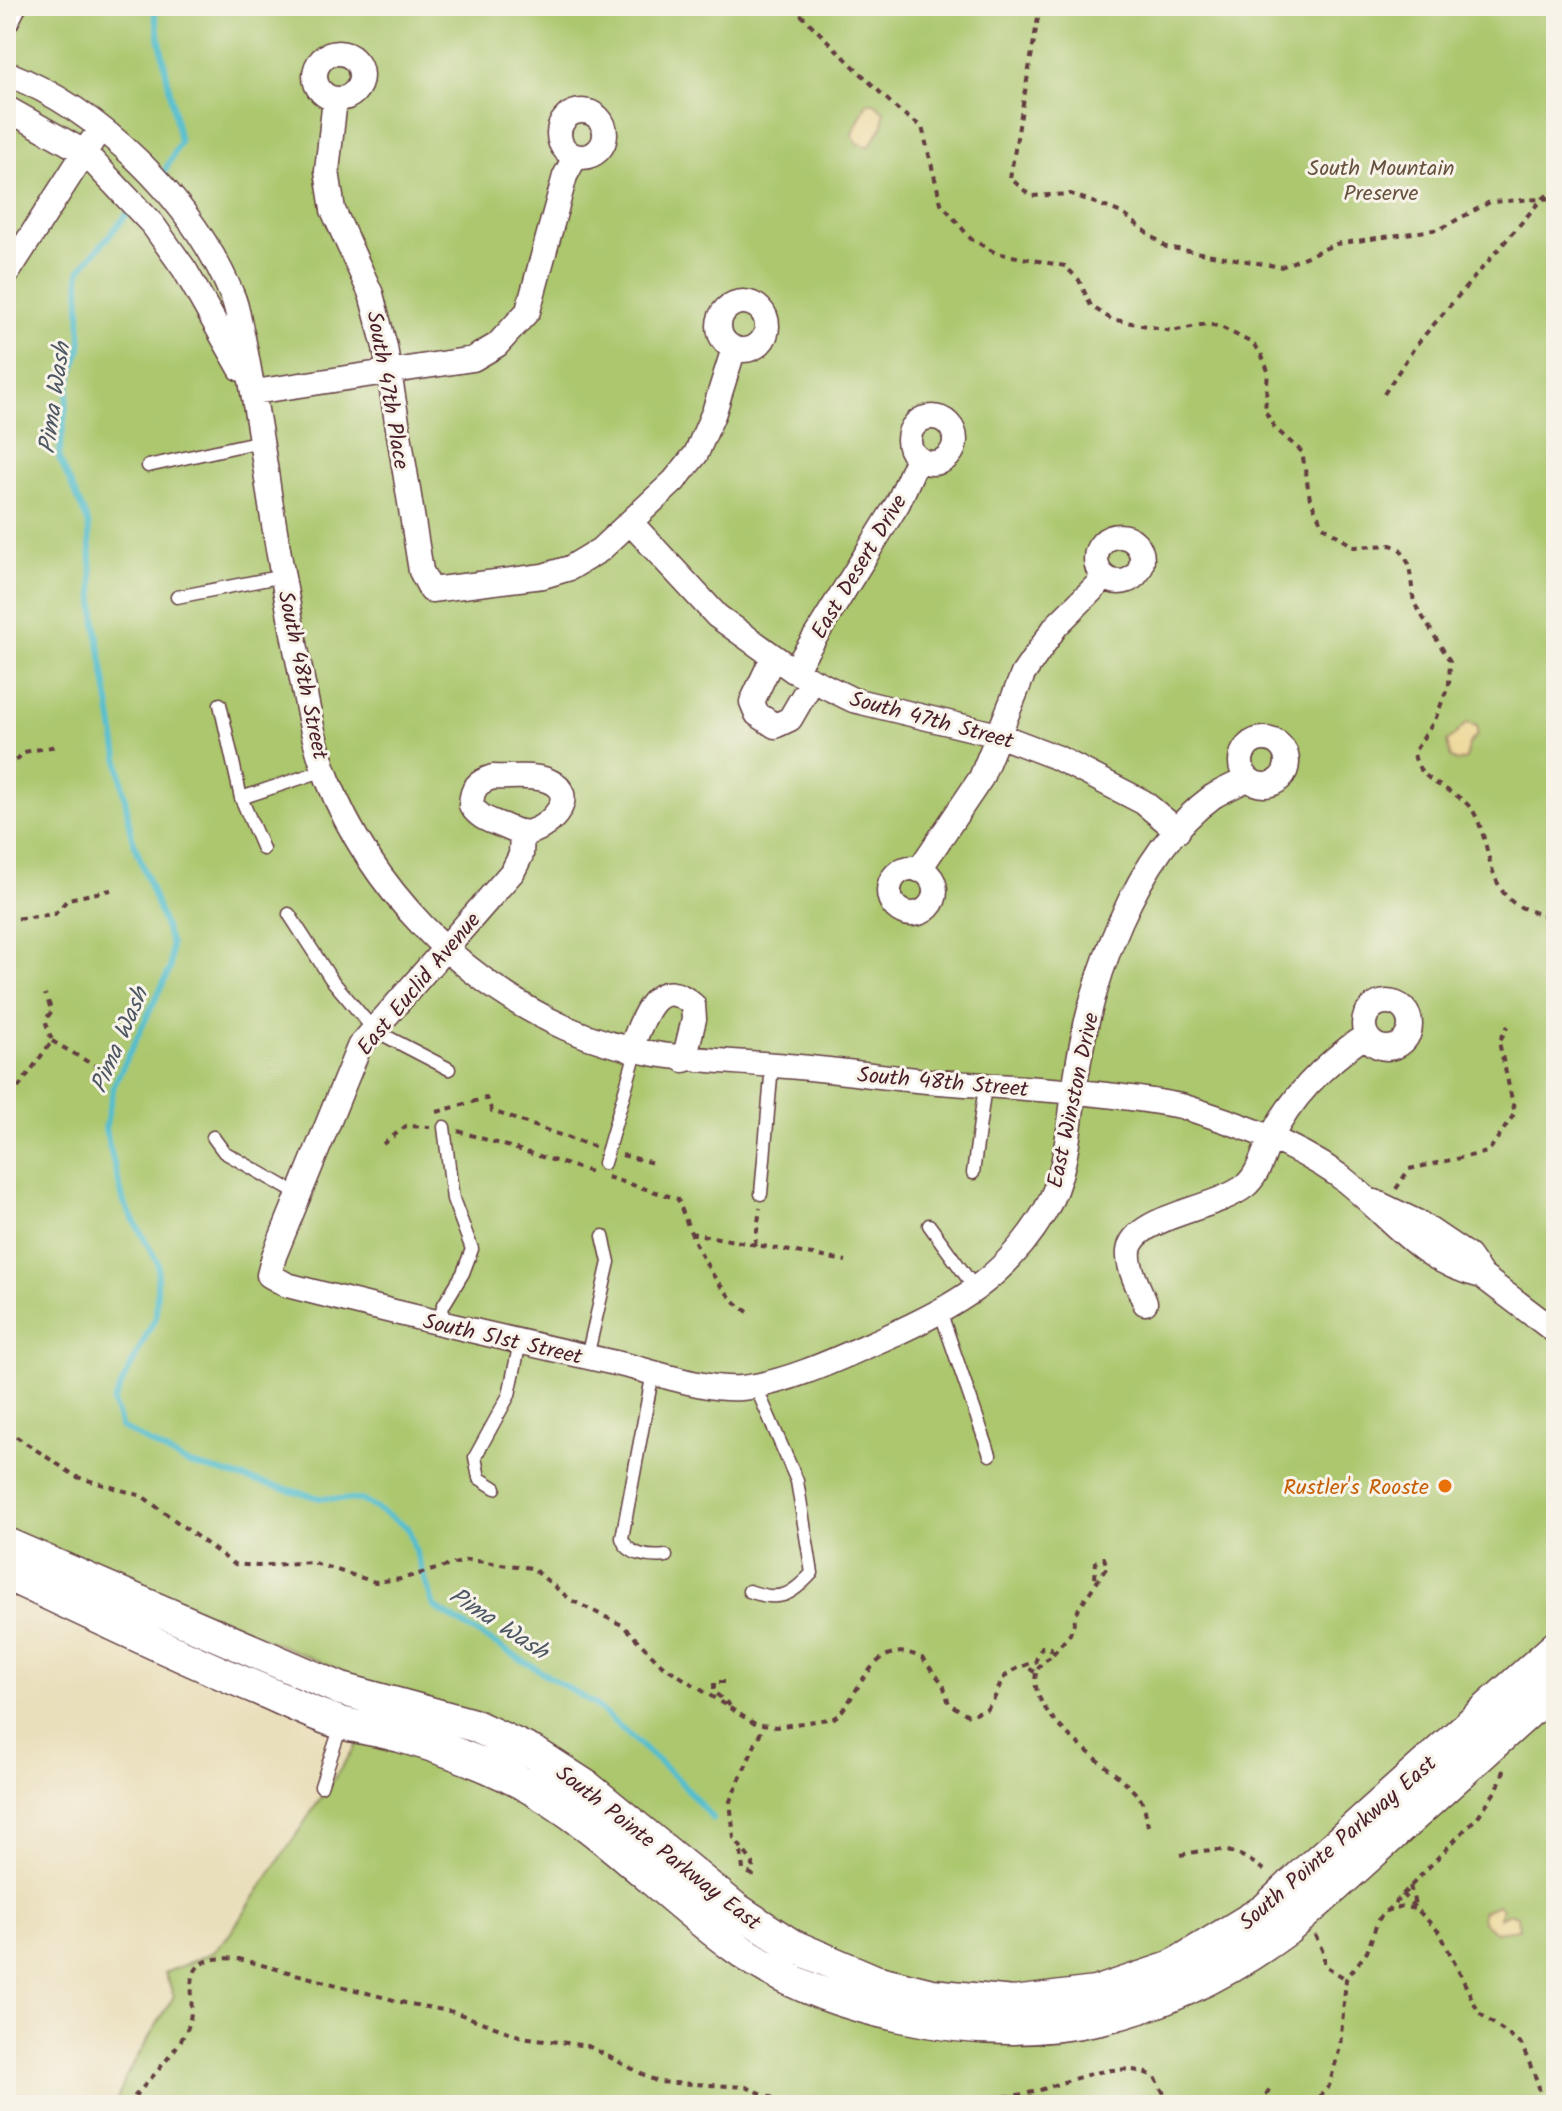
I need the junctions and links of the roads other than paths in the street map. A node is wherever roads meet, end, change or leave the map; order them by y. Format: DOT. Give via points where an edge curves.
graph roads {
  1 [pos="14,6"];
  2 [pos="6,22"];
  3 [pos="6,73"];
  4 [pos="335,99"];
  5 [pos="6,108"];
  6 [pos="102,126"];
  7 [pos="84,152"];
  8 [pos="575,157"];
  9 [pos="6,275"];
  10 [pos="734,348"];
  11 [pos="389,372"];
  12 [pos="254,392"];
  13 [pos="261,441"];
  14 [pos="918,458"];
  15 [pos="148,466"];
  16 [pos="630,522"];
  17 [pos="283,576"];
  18 [pos="1105,577"];
  19 [pos="177,597"];
  20 [pos="793,670"];
  21 [pos="220,704"];
  22 [pos="998,735"];
  23 [pos="325,770"];
  24 [pos="1247,779"];
  25 [pos="241,798"];
  26 [pos="1178,831"];
  27 [pos="522,832"];
  28 [pos="263,849"];
  29 [pos="919,870"];
  30 [pos="289,914"];
  31 [pos="445,946"];
  32 [pos="374,1030"];
  33 [pos="1366,1035"];
  34 [pos="633,1051"];
  35 [pos="684,1060"];
  36 [pos="772,1065"];
  37 [pos="449,1069"];
  38 [pos="985,1086"];
  39 [pos="1073,1092"];
  40 [pos="444,1127"];
  41 [pos="213,1137"];
  42 [pos="1271,1138"];
  43 [pos="606,1157"];
  44 [pos="973,1173"];
  45 [pos="761,1194"];
  46 [pos="299,1195"];
  47 [pos="929,1225"];
  48 [pos="603,1236"];
  49 [pos="269,1275"];
  50 [pos="977,1291"];
  51 [pos="1145,1303"];
  52 [pos="940,1311"];
  53 [pos="440,1324"];
  54 [pos="1556,1332"];
  55 [pos="520,1342"];
  56 [pos="587,1357"];
  57 [pos="653,1372"];
  58 [pos="748,1386"];
  59 [pos="990,1455"];
  60 [pos="495,1488"];
  61 [pos="6,1544"];
  62 [pos="666,1556"];
  63 [pos="6,1574"];
  64 [pos="749,1591"];
  65 [pos="219,1638"];
  66 [pos="1556,1647"];
  67 [pos="205,1667"];
  68 [pos="1556,1687"];
  69 [pos="346,1708"];
  70 [pos="321,1786"];
  71 [pos="1311,1888"];
  1 -- 2 [label="street"];
  3 -- 6 [label="street, South 48th Street" via="45,88"];
  4 -- 11 [label="street, South 47th Place" via="327,171 333,210 371,294"];
  5 -- 7 [label="street, South 48th Street"];
  6 -- 7 [label="street"];
  6 -- 12 [label="street, South 48th Street" via="177,205 206,246 234,298"];
  7 -- 9 [label="street"];
  7 -- 12 [label="street, South 48th Street" via="153,225 185,270"];
  8 -- 11 [label="street" via="565,176 532,299 515,327 473,359"];
  10 -- 16 [label="street" via="696,454"];
  11 -- 12 [label="street"];
  11 -- 16 [label="street, South 47th Place" via="421,571 431,590 570,568"];
  12 -- 13 [label="street, South 48th Street"];
  13 -- 15 [label="lane"];
  13 -- 17 [label="street, South 48th Street"];
  14 -- 20 [label="street, East Desert Drive" via="898,503"];
  16 -- 20 [label="street, South 47th Street" via="717,616"];
  17 -- 19 [label="lane"];
  17 -- 23 [label="street, South 48th Street"];
  18 -- 22 [label="street" via="1056,626 1023,674"];
  20 -- 22 [label="street, South 47th Street" via="853,700"];
  21 -- 25 [label="lane"];
  22 -- 26 [label="street, South 47th Street" via="1101,777"];
  22 -- 29 [label="street" via="981,778"];
  23 -- 25 [label="lane"];
  23 -- 31 [label="street, South 48th Street" via="351,829 392,893"];
  24 -- 26 [label="street, East Winston Drive" via="1213,797"];
  25 -- 28 [label="lane"];
  26 -- 39 [label="street, East Winston Drive" via="1138,887 1118,929 1083,1032"];
  27 -- 31 [label="street, East Euclid Avenue" via="521,855 513,871"];
  30 -- 32 [label="lane" via="331,979"];
  31 -- 32 [label="street, East Euclid Avenue"];
  31 -- 34 [label="street, South 48th Street" via="532,1010"];
  32 -- 37 [label="lane"];
  32 -- 46 [label="street, East Euclid Avenue" via="359,1047"];
  33 -- 42 [label="street" via="1311,1080"];
  34 -- 35 [label="street, South 48th Street"];
  34 -- 35 [label="street" via="657,998 669,992 693,1005"];
  34 -- 43 [label="lane"];
  35 -- 36 [label="street, South 48th Street"];
  36 -- 38 [label="street, South 48th Street"];
  36 -- 45 [label="lane"];
  38 -- 39 [label="street, South 48th Street"];
  38 -- 44 [label="lane"];
  39 -- 42 [label="street, South 48th Street" via="1181,1106"];
  39 -- 50 [label="street, East Winston Drive" via="1058,1185 1020,1248"];
  40 -- 53 [label="lane" via="453,1199 472,1249 443,1306"];
  41 -- 46 [label="lane" via="224,1152"];
  42 -- 51 [label="street" via="1246,1186 1153,1225 1131,1244 1128,1255"];
  42 -- 54 [label="street, South 48th Street" via="1468,1256 1482,1276"];
  46 -- 49 [label="street, East Euclid Avenue"];
  47 -- 50 [label="lane"];
  48 -- 56 [label="lane" via="609,1262"];
  49 -- 53 [label="street, South 51st Street" via="287,1285"];
  50 -- 52 [label="street, East Winston Drive"];
  52 -- 58 [label="street, East Winston Drive" via="841,1358"];
  52 -- 59 [label="lane"];
  53 -- 55 [label="street, South 51st Street"];
  55 -- 56 [label="street, South 51st Street"];
  55 -- 60 [label="lane" via="509,1395 475,1457 479,1478"];
  56 -- 57 [label="street, South 51st Street"];
  57 -- 58 [label="street, South 51st Street"];
  57 -- 62 [label="lane" via="622,1538 634,1552"];
  58 -- 64 [label="lane" via="797,1481 812,1573 792,1595 771,1599"];
  61 -- 65 [label="main road, South Pointe Parkway East"];
  63 -- 67 [label="main road, South Pointe Parkway East"];
  65 -- 67 [label="main road"];
  65 -- 69 [label="main road, South Pointe Parkway East"];
  66 -- 71 [label="main road, South Pointe Parkway East"];
  67 -- 69 [label="main road, South Pointe Parkway East"];
  68 -- 71 [label="main road, South Pointe Parkway East"];
  69 -- 70 [label="lane"];
  69 -- 71 [label="main road, South Pointe Parkway East, bridge" via="473,1725 536,1754 587,1787 736,1909 791,1945 875,1981 932,1995 1013,2003 1095,1993 1170,1968 1276,1920"];
}
